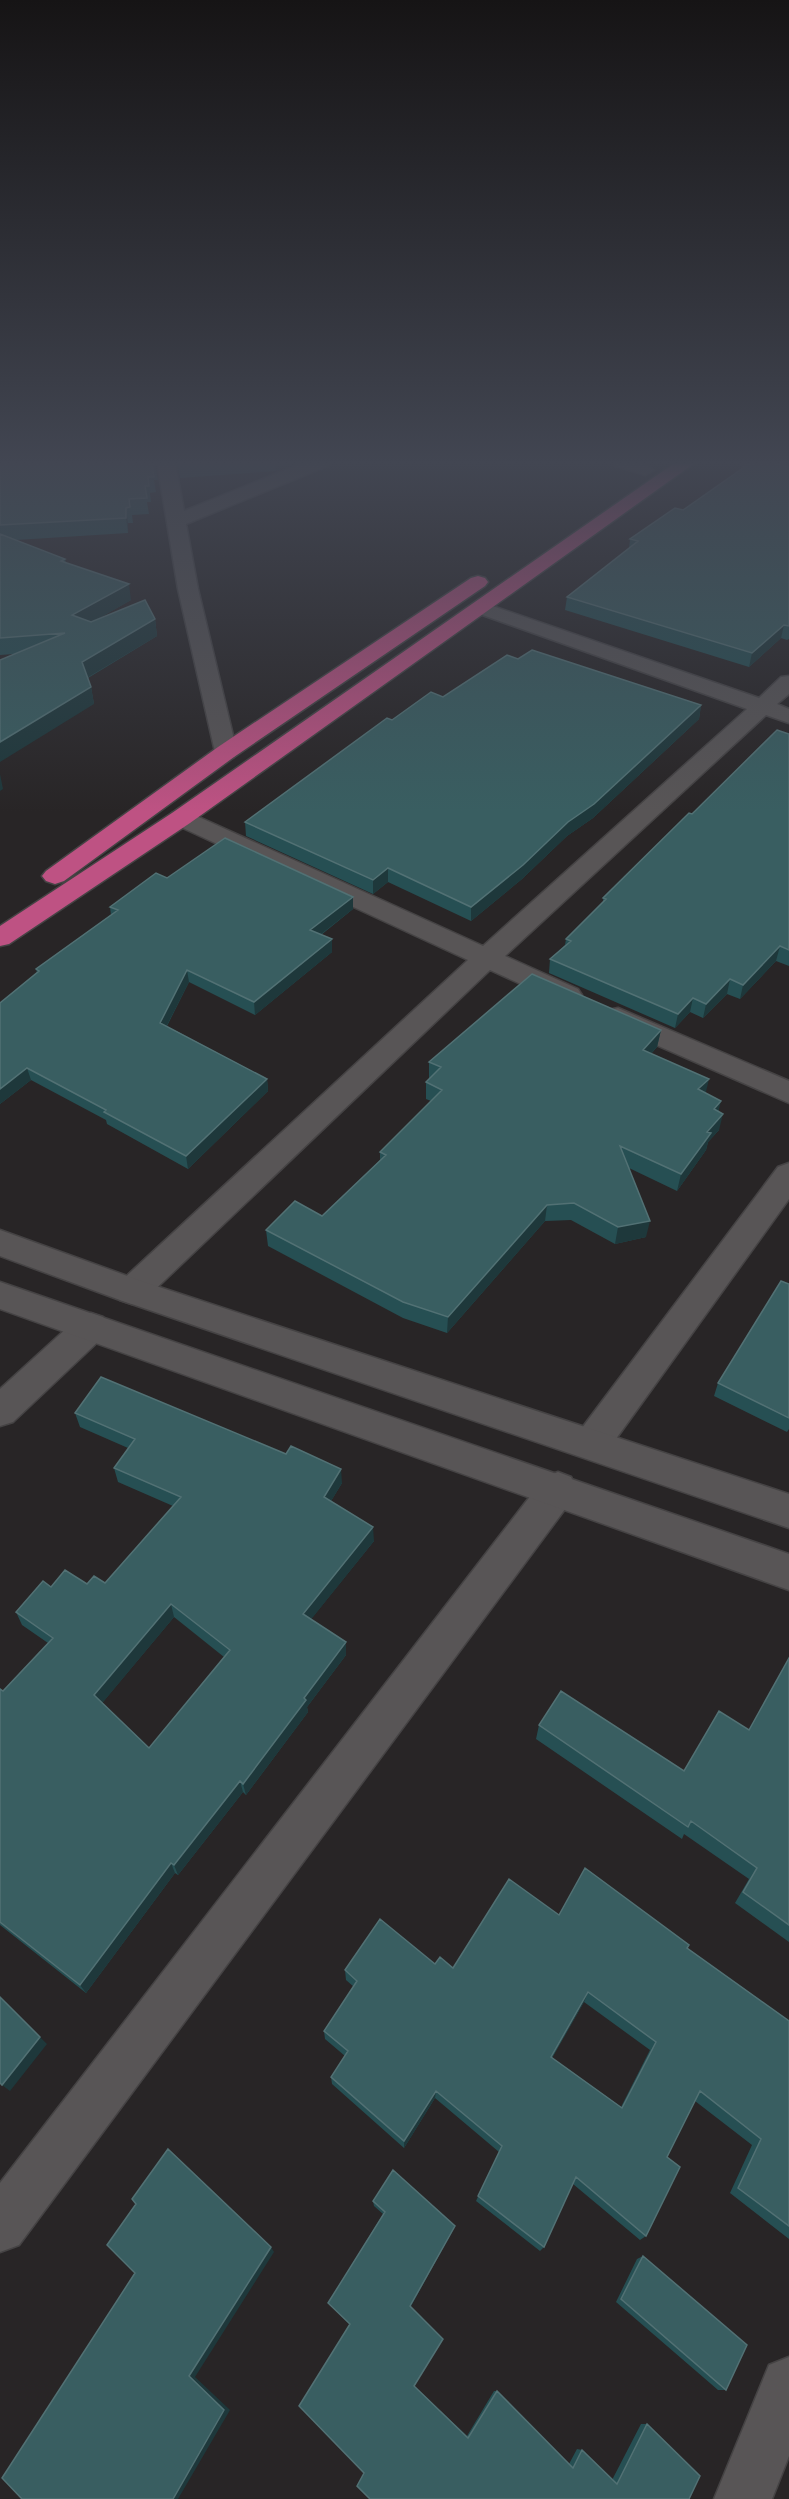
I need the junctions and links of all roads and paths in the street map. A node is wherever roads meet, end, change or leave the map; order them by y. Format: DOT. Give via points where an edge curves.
graph roads {
  1 [pos="186,579"];
  2 [pos="483,579"];
  3 [pos="523,579"];
  4 [pos="481,608"];
  5 [pos="789,681"];
  6 [pos="762,707"];
  7 [pos="789,716"];
  8 [pos="226,752"];
  9 [pos="181,818"];
  10 [pos="19,901"];
  11 [pos="0,938"];
  12 [pos="486,958"];
  13 [pos="789,1093"];
  14 [pos="789,1175"];
  15 [pos="0,1243"];
  16 [pos="132,1291"];
  17 [pos="0,1295"];
  18 [pos="91,1328"];
  19 [pos="0,1412"];
  20 [pos="592,1443"];
  21 [pos="558,1489"];
  22 [pos="789,1511"];
  23 [pos="789,1572"];
  24 [pos="0,2226"];
  25 [pos="789,2385"];
  26 [pos="742,2499"];
  1 -- 8 [label="street"];
  2 -- 8 [label="highway"];
  3 -- 4 [label="highway"];
  4 -- 6 [label="street"];
  4 -- 9 [label="highway"];
  5 -- 6 [label="street"];
  6 -- 7 [label="street"];
  6 -- 12 [label="street"];
  8 -- 10 [label="highway"];
  9 -- 11 [label="highway"];
  9 -- 12 [label="street"];
  12 -- 13 [label="street"];
  12 -- 16 [label="street"];
  14 -- 20 [label="street"];
  15 -- 16 [label="street"];
  16 -- 20 [label="street"];
  17 -- 18 [label="street"];
  18 -- 19 [label="street"];
  18 -- 21 [label="street"];
  20 -- 22 [label="street"];
  21 -- 23 [label="street"];
  21 -- 24 [label="street"];
  25 -- 26 [label="street"];
}
